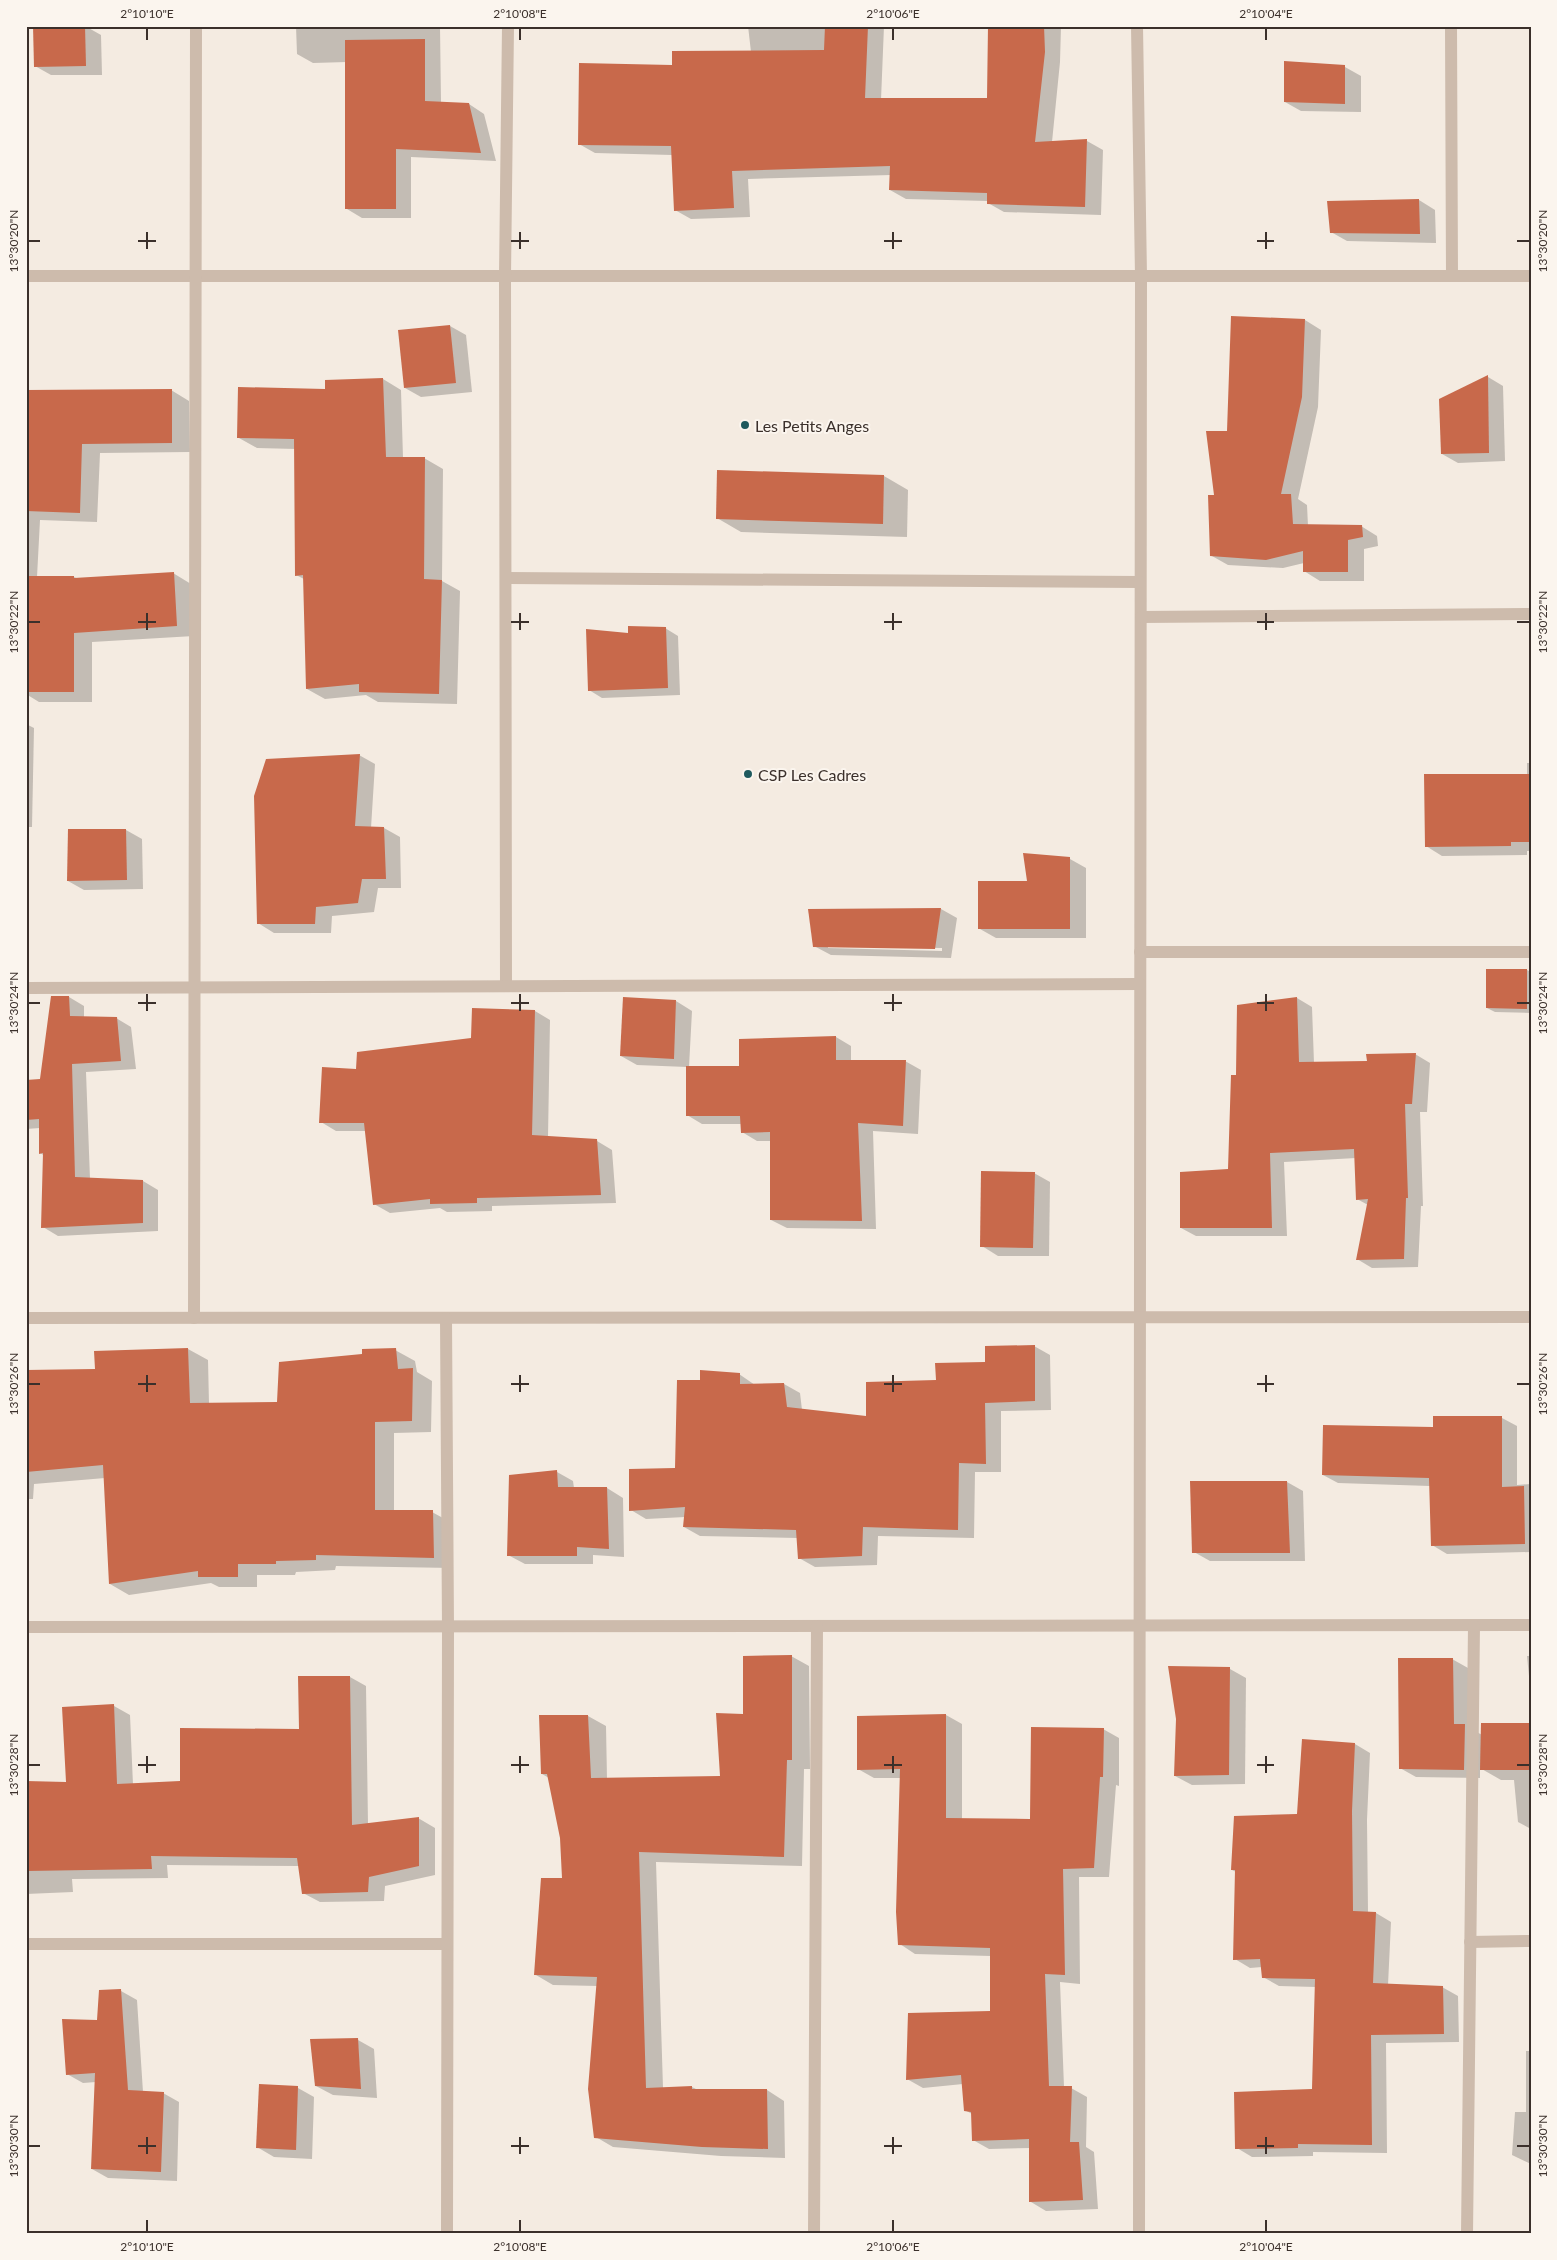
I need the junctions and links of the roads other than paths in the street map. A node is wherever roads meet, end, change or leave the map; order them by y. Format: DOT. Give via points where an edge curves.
graph roads {
  1 [pos="196,26"];
  2 [pos="508,26"];
  3 [pos="1138,26"];
  4 [pos="1452,26"];
  5 [pos="26,276"];
  6 [pos="196,276"];
  7 [pos="505,276"];
  8 [pos="1141,276"];
  9 [pos="1452,276"];
  10 [pos="1531,276"];
  11 [pos="506,578"];
  12 [pos="1140,582"];
  13 [pos="1531,614"];
  14 [pos="1141,618"];
  15 [pos="1140,952"];
  16 [pos="1531,952"];
  17 [pos="1140,984"];
  18 [pos="506,986"];
  19 [pos="194,987"];
  20 [pos="26,988"];
  21 [pos="1139,1317"];
  22 [pos="1531,1317"];
  23 [pos="26,1318"];
  24 [pos="194,1318"];
  25 [pos="446,1318"];
  26 [pos="817,1626"];
  27 [pos="1139,1626"];
  28 [pos="1474,1626"];
  29 [pos="1531,1626"];
  30 [pos="26,1627"];
  31 [pos="448,1627"];
  32 [pos="1531,1941"];
  33 [pos="1470,1942"];
  34 [pos="26,1944"];
  35 [pos="448,1944"];
  36 [pos="447,2234"];
  37 [pos="814,2234"];
  38 [pos="1139,2234"];
  39 [pos="1467,2234"];
  1 -- 6 [label="street"];
  2 -- 7 [label="street"];
  3 -- 8 [label="street"];
  4 -- 9 [label="street"];
  5 -- 6 [label="street"];
  6 -- 7 [label="street"];
  6 -- 19 [label="street"];
  7 -- 8 [label="street"];
  7 -- 11 [label="street"];
  8 -- 9 [label="street"];
  8 -- 12 [label="street"];
  9 -- 10 [label="street"];
  11 -- 12 [label="street"];
  11 -- 18 [label="street"];
  12 -- 14 [label="street"];
  13 -- 14 [label="street"];
  14 -- 15 [label="street"];
  15 -- 16 [label="street"];
  15 -- 17 [label="street"];
  17 -- 18 [label="street"];
  17 -- 21 [label="street"];
  18 -- 19 [label="street"];
  19 -- 20 [label="street"];
  19 -- 24 [label="street"];
  21 -- 22 [label="street"];
  21 -- 25 [label="street"];
  21 -- 27 [label="street"];
  23 -- 24 [label="street"];
  24 -- 25 [label="street"];
  25 -- 31 [label="street"];
  26 -- 27 [label="street"];
  26 -- 31 [label="street"];
  26 -- 37 [label="street"];
  27 -- 28 [label="street"];
  27 -- 38 [label="street"];
  28 -- 29 [label="street"];
  28 -- 33 [label="street"];
  30 -- 31 [label="street"];
  31 -- 35 [label="street"];
  32 -- 33 [label="street"];
  33 -- 39 [label="street"];
  34 -- 35 [label="street"];
  35 -- 36 [label="street"];
}
